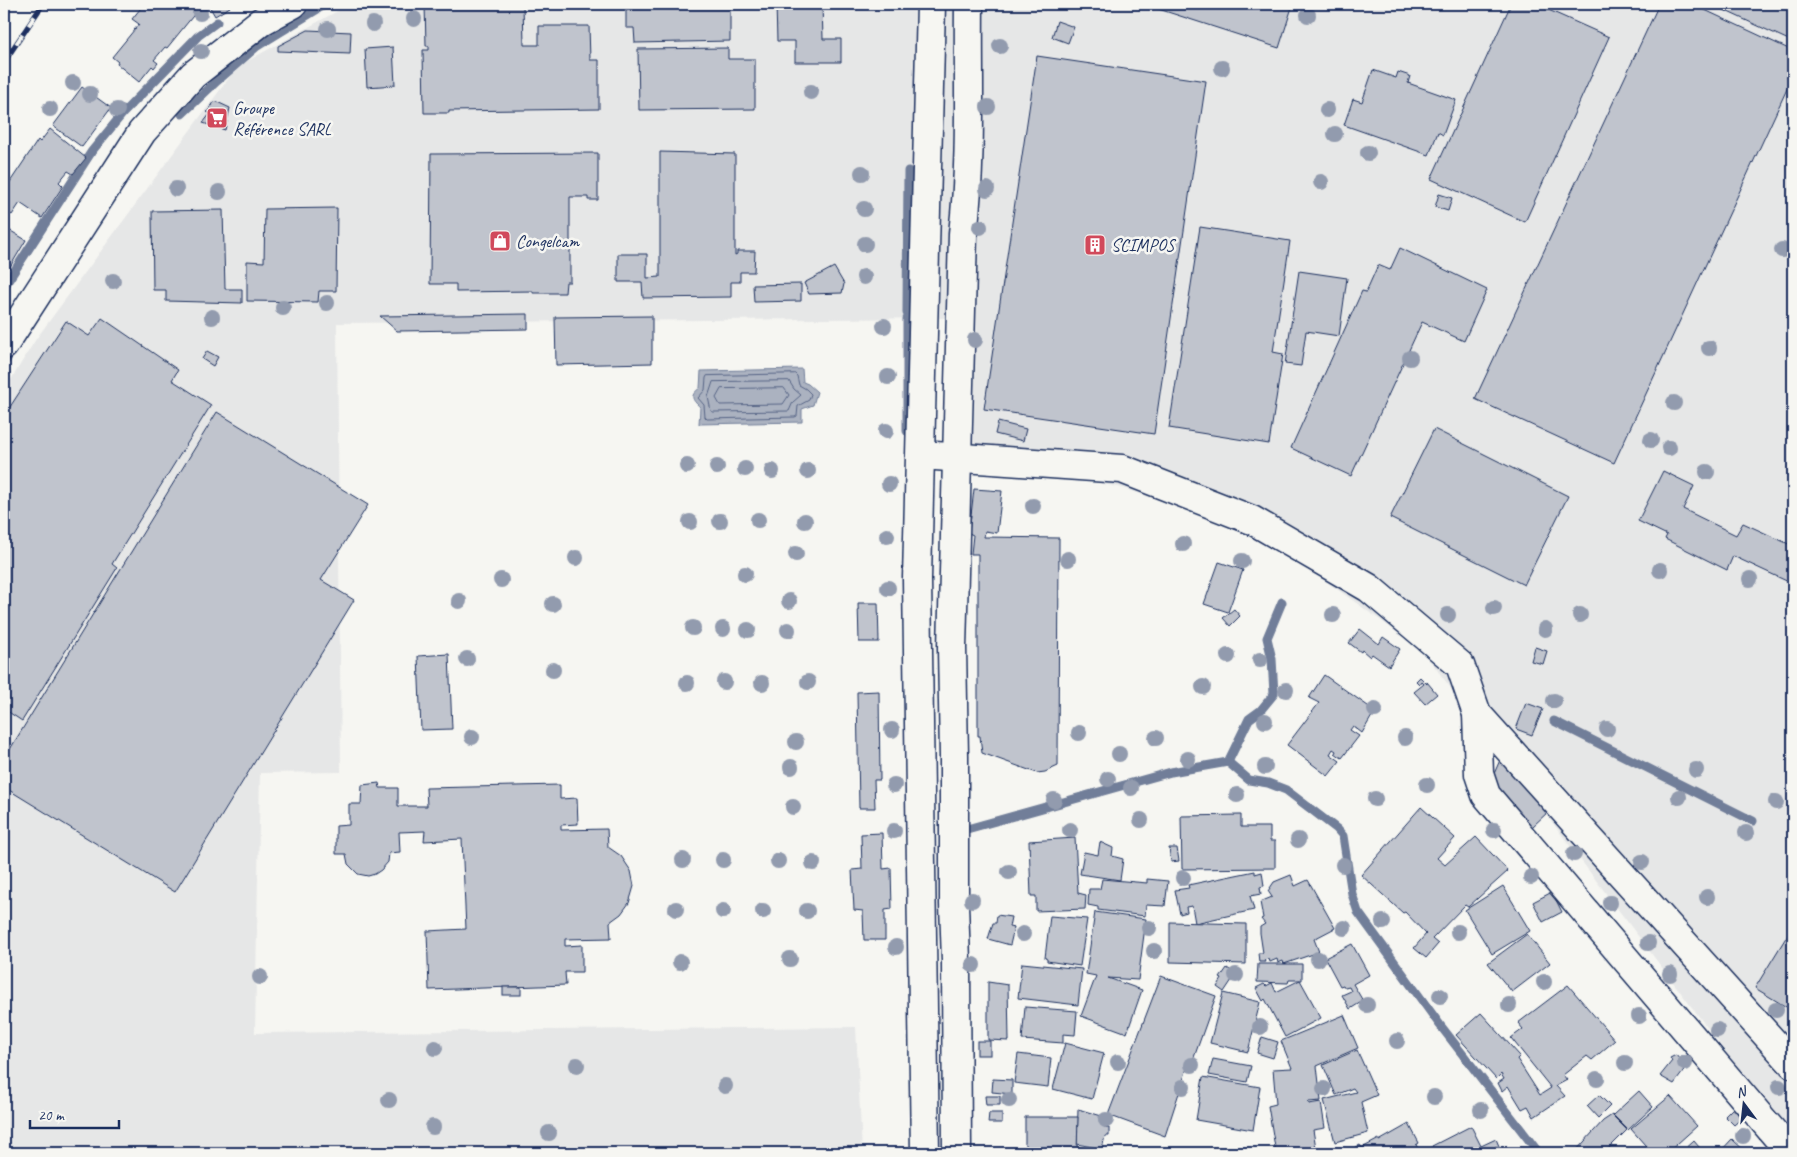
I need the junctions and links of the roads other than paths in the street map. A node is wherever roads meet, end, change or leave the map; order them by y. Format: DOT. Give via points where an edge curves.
graph roads {
  1 [pos="293,4"];
  2 [pos="931,4"];
  3 [pos="969,4"];
  4 [pos="927,150"];
  5 [pos="968,150"];
  6 [pos="4,345"];
  7 [pos="921,455"];
  8 [pos="957,458"];
  9 [pos="918,648"];
  10 [pos="952,648"];
  11 [pos="1478,714"];
  12 [pos="954,904"];
  13 [pos="923,907"];
  14 [pos="1793,1064"];
  15 [pos="925,1153"];
  16 [pos="957,1153"];
  17 [pos="1791,1153"];
  1 -- 6 [label="main road" via="262,21 193,75 142,132"];
  2 -- 4 [label="main road"];
  3 -- 5 [label="main road"];
  4 -- 5 [label="main road"];
  4 -- 7 [label="main road"];
  5 -- 8 [label="main road"];
  7 -- 8 [label="main road"];
  7 -- 9 [label="main road"];
  8 -- 10 [label="main road"];
  8 -- 11 [label="main road" via="1122,468 1252,520 1368,588 1460,665"];
  9 -- 10 [label="main road"];
  9 -- 13 [label="main road"];
  10 -- 12 [label="main road"];
  11 -- 14 [label="main road"];
  11 -- 17 [label="main road" via="1478,774 1486,795"];
  12 -- 13 [label="main road"];
  12 -- 16 [label="main road"];
  13 -- 15 [label="main road"];
}
